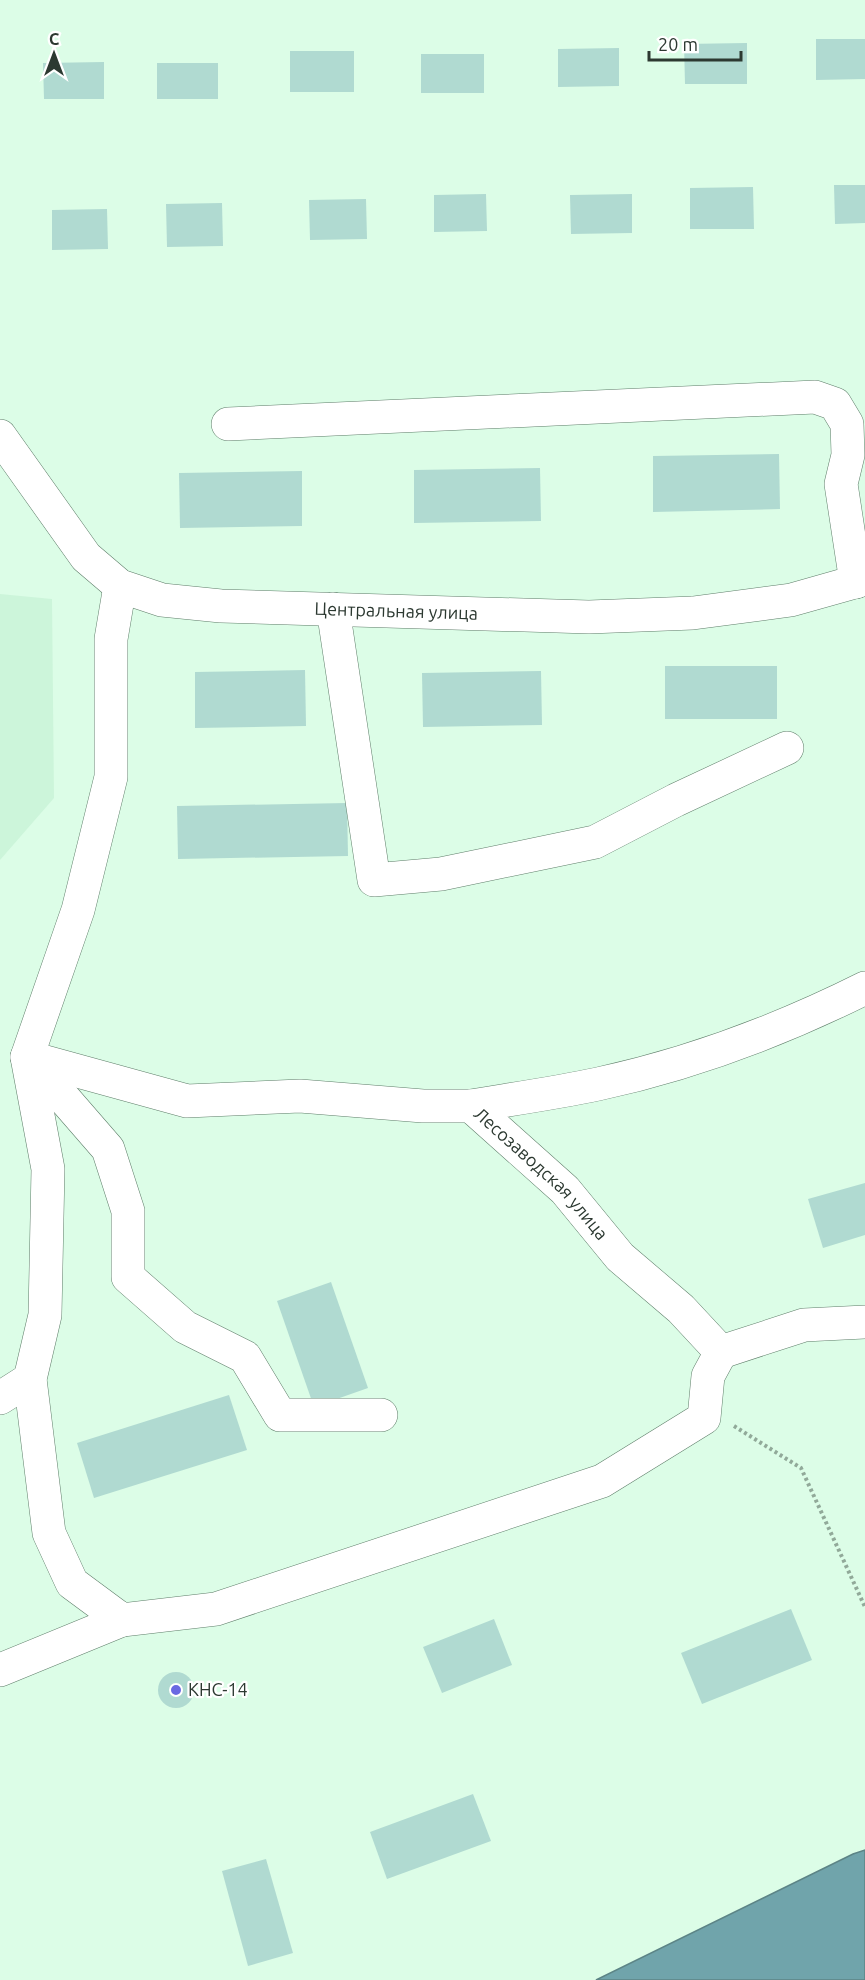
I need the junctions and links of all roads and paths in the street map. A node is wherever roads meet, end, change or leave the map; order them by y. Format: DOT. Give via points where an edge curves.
graph roads {
  1 [pos="228,424"];
  2 [pos="0,436"];
  3 [pos="860,580"];
  4 [pos="120,586"];
  5 [pos="333,609"];
  6 [pos="787,748"];
  7 [pos="865,988"];
  8 [pos="27,1057"];
  9 [pos="471,1106"];
  10 [pos="865,1322"];
  11 [pos="721,1352"];
  12 [pos="30,1379"];
  13 [pos="0,1398"];
  14 [pos="705,1408"];
  15 [pos="381,1415"];
  16 [pos="865,1607"];
  17 [pos="122,1620"];
  18 [pos="0,1670"];
  1 -- 3 [label="street" via="815,397 835,404 847,424 848,455 841,484"];
  2 -- 4 [label="street, Центральная улица" via="86,557"];
  3 -- 5 [label="street, Центральная улица" via="791,600 693,613 589,617"];
  4 -- 5 [label="street, Центральная улица" via="162,600"];
  4 -- 8 [label="street" via="111,639 111,777 78,910"];
  5 -- 6 [label="street" via="374,880 441,874 595,842"];
  7 -- 9 [label="street" via="811,1015 700,1056 599,1083"];
  8 -- 9 [label="street, Лесозаводская улица" via="187,1101 300,1096"];
  8 -- 12 [label="street" via="48,1169 45,1315"];
  8 -- 15 [label="street" via="108,1149 128,1211 128,1277 185,1328 245,1357 280,1415"];
  9 -- 11 [label="street, Лесозаводская улица" via="565,1190 620,1257 681,1309"];
  10 -- 11 [label="street" via="804,1325"];
  11 -- 14 [label="street" via="708,1376"];
  12 -- 13 [label="street"];
  12 -- 17 [label="street" via="49,1533 72,1583"];
  14 -- 16 [label="path" via="801,1468"];
  14 -- 17 [label="street" via="704,1418 602,1481 216,1609"];
  17 -- 18 [label="street"];
}
